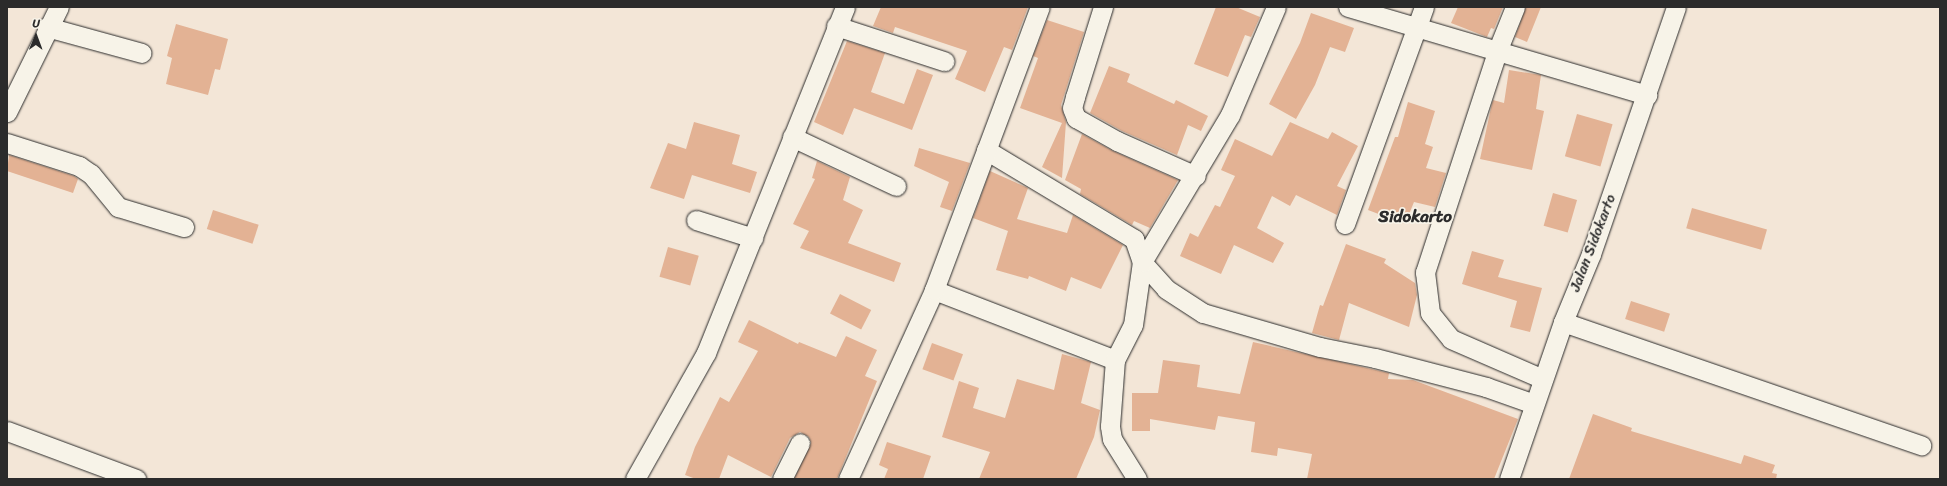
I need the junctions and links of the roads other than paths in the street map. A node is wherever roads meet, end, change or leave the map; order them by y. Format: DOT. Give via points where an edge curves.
graph roads {
  1 [pos="59,7"];
  2 [pos="845,7"];
  3 [pos="1040,7"];
  4 [pos="1103,7"];
  5 [pos="1276,7"];
  6 [pos="1348,7"];
  7 [pos="1424,7"];
  8 [pos="1516,7"];
  9 [pos="1676,7"];
  10 [pos="836,26"];
  11 [pos="1415,26"];
  12 [pos="47,27"];
  13 [pos="1498,49"];
  14 [pos="142,53"];
  15 [pos="944,61"];
  16 [pos="1647,95"];
  17 [pos="7,112"];
  18 [pos="792,137"];
  19 [pos="7,143"];
  20 [pos="986,150"];
  21 [pos="1196,176"];
  22 [pos="896,186"];
  23 [pos="696,220"];
  24 [pos="1345,224"];
  25 [pos="184,227"];
  26 [pos="753,238"];
  27 [pos="1142,262"];
  28 [pos="934,290"];
  29 [pos="1563,322"];
  30 [pos="1115,360"];
  31 [pos="1543,379"];
  32 [pos="1534,404"];
  33 [pos="7,431"];
  34 [pos="800,443"];
  35 [pos="1921,445"];
  36 [pos="103,473"];
  37 [pos="136,479"];
  38 [pos="635,479"];
  39 [pos="782,479"];
  40 [pos="848,479"];
  41 [pos="1138,479"];
  42 [pos="1509,479"];
  1 -- 12 [label="street"];
  2 -- 10 [label="street"];
  3 -- 20 [label="street"];
  4 -- 21 [label="street" via="1074,97 1072,108 1076,118 1117,141"];
  5 -- 21 [label="street" via="1230,115"];
  6 -- 11 [label="street"];
  7 -- 11 [label="street"];
  8 -- 13 [label="street"];
  9 -- 16 [label="street, Jalan Sidokarto"];
  10 -- 15 [label="street"];
  10 -- 18 [label="street"];
  11 -- 13 [label="street"];
  11 -- 24 [label="street"];
  12 -- 14 [label="street"];
  12 -- 17 [label="street"];
  13 -- 16 [label="street"];
  13 -- 31 [label="street" via="1425,272 1430,313 1451,339"];
  16 -- 29 [label="street, Jalan Sidokarto" via="1591,254"];
  18 -- 22 [label="street"];
  18 -- 26 [label="street"];
  19 -- 25 [label="street" via="79,166 91,174 118,206"];
  20 -- 27 [label="street" via="1134,239"];
  20 -- 28 [label="street"];
  21 -- 27 [label="street"];
  23 -- 26 [label="street"];
  26 -- 38 [label="street" via="706,353"];
  27 -- 30 [label="street" via="1133,325"];
  27 -- 32 [label="street" via="1166,289 1203,313 1320,346 1486,387"];
  28 -- 30 [label="street"];
  28 -- 40 [label="street"];
  29 -- 31 [label="street, Jalan Sidokarto"];
  29 -- 35 [label="street"];
  30 -- 41 [label="street" via="1110,426 1112,439"];
  31 -- 32 [label="street, Jalan Sidokarto"];
  32 -- 42 [label="street, Jalan Sidokarto"];
  33 -- 36 [label="street"];
  34 -- 39 [label="street"];
  36 -- 37 [label="street"];
}
